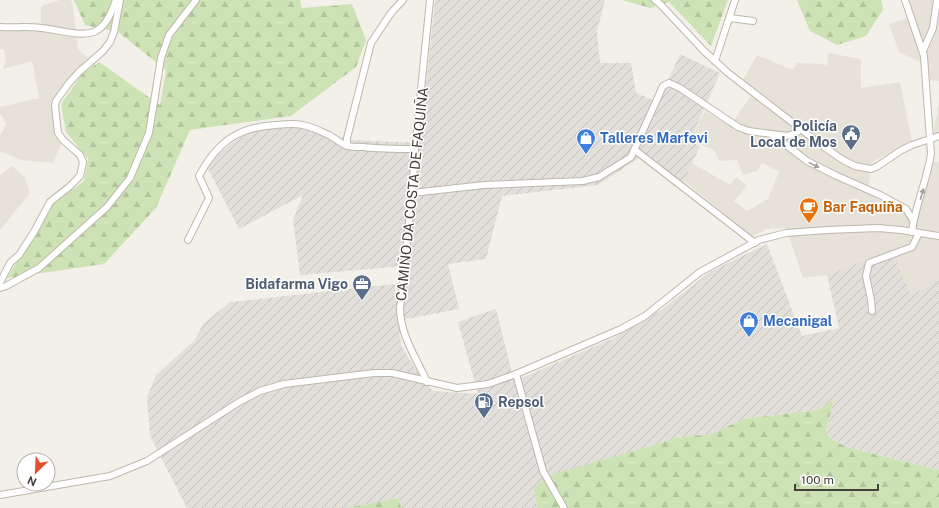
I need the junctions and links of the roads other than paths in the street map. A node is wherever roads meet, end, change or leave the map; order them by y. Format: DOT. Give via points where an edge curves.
graph roads {
  1 [pos="116,0"];
  2 [pos="120,0"];
  3 [pos="196,0"];
  4 [pos="402,0"];
  5 [pos="430,0"];
  6 [pos="655,0"];
  7 [pos="736,0"];
  8 [pos="906,0"];
  9 [pos="937,0"];
  10 [pos="730,18"];
  11 [pos="753,20"];
  12 [pos="0,28"];
  13 [pos="923,51"];
  14 [pos="715,61"];
  15 [pos="801,129"];
  16 [pos="772,134"];
  17 [pos="939,136"];
  18 [pos="930,139"];
  19 [pos="347,146"];
  20 [pos="415,149"];
  21 [pos="635,150"];
  22 [pos="412,193"];
  23 [pos="913,220"];
  24 [pos="912,232"];
  25 [pos="919,233"];
  26 [pos="939,236"];
  27 [pos="188,240"];
  28 [pos="755,243"];
  29 [pos="0,283"];
  30 [pos="0,288"];
  31 [pos="872,311"];
  32 [pos="516,374"];
  33 [pos="426,382"];
  34 [pos="0,495"];
  35 [pos="564,508"];
  1 -- 12 [label="street" via="104,25 91,33 35,27"];
  2 -- 29 [label="street" via="110,42 79,72 56,101 58,133 80,155 83,162 80,176 50,202 34,232 10,263"];
  3 -- 30 [label="street" via="169,35 161,58 149,134 130,178 107,207 39,268"];
  4 -- 19 [label="street" via="371,43"];
  5 -- 20 [label="street, CAMIÑO DA COSTA DE FAQUIÑA"];
  6 -- 14 [label="street"];
  7 -- 10 [label="street"];
  8 -- 13 [label="street"];
  9 -- 13 [label="street" via="933,28"];
  10 -- 11 [label="street"];
  10 -- 14 [label="street"];
  13 -- 18 [label="street"];
  14 -- 15 [label="street"];
  15 -- 16 [label="street" via="787,136"];
  15 -- 18 [label="street" via="843,160 855,166 871,169 900,151"];
  16 -- 21 [label="street" via="738,127 669,83 663,86"];
  16 -- 23 [label="street, one-way" via="807,162 906,209"];
  17 -- 18 [label="street"];
  23 -- 18 [label="street, one-way" via="929,166"];
  19 -- 20 [label="street"];
  19 -- 27 [label="street" via="329,135 293,123 255,127 226,141 214,152 199,176 209,198"];
  20 -- 22 [label="street, CAMIÑO DA COSTA DE FAQUIÑA"];
  21 -- 22 [label="street" via="631,157 599,177 583,181 484,185"];
  21 -- 28 [label="street"];
  22 -- 33 [label="street, CAMIÑO DA COSTA DE FAQUIÑA" via="400,309 405,338"];
  23 -- 24 [label="street"];
  24 -- 25 [label="street"];
  24 -- 28 [label="street" via="878,228 827,230 786,233"];
  25 -- 26 [label="street"];
  25 -- 31 [label="street" via="912,247 869,263 866,276"];
  28 -- 32 [label="street" via="700,272 645,316 621,330"];
  32 -- 33 [label="street" via="488,384 458,388"];
  32 -- 35 [label="street" via="543,471"];
  33 -- 34 [label="street" via="392,374 374,373 284,384 260,391 239,402 147,461 110,476"];
}
